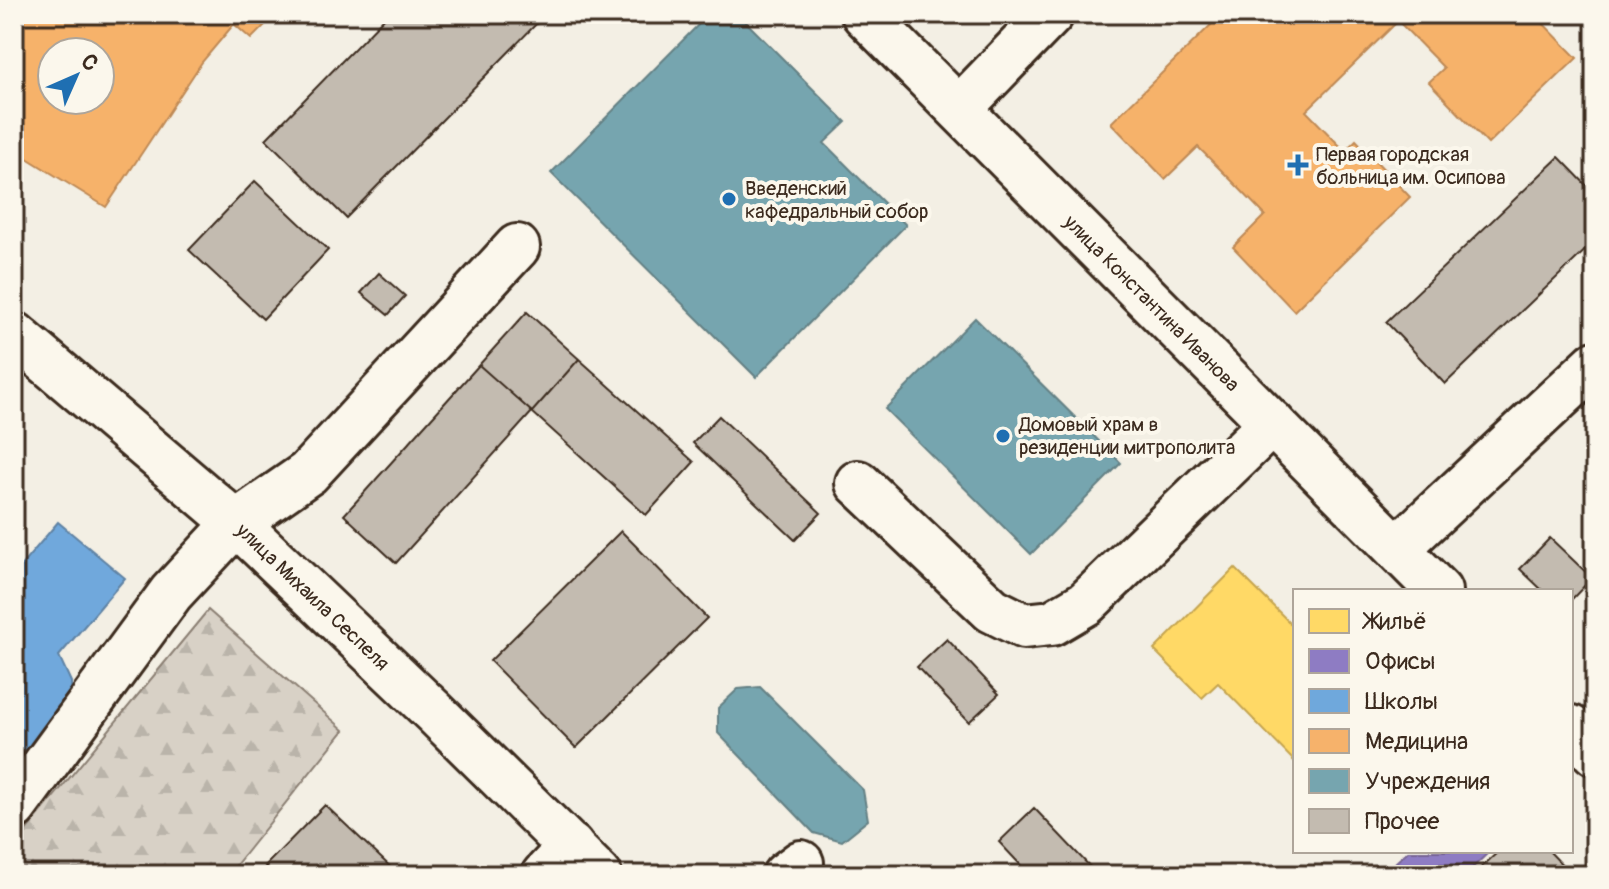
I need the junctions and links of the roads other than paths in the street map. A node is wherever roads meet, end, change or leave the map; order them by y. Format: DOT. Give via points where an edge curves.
graph roads {
  1 [pos="864,14"];
  2 [pos="1051,14"];
  3 [pos="960,108"];
  4 [pos="517,247"];
  5 [pos="14,334"];
  6 [pos="1595,364"];
  7 [pos="1272,423"];
  8 [pos="858,483"];
  9 [pos="236,523"];
  10 [pos="1398,548"];
  11 [pos="1437,589"];
  12 [pos="1573,730"];
  13 [pos="1595,753"];
  14 [pos="14,807"];
  15 [pos="571,865"];
  1 -- 3 [label="street, улица Константина Иванова"];
  2 -- 3 [label="street"];
  3 -- 7 [label="street, улица Константина Иванова"];
  4 -- 9 [label="street" via="308,473"];
  5 -- 9 [label="street, улица Михаила Сеспеля"];
  6 -- 10 [label="street"];
  7 -- 8 [label="street" via="1086,603 1052,623 1024,626 992,610"];
  7 -- 10 [label="street, улица Константина Иванова"];
  9 -- 14 [label="street" via="171,593"];
  9 -- 15 [label="street, улица Михаила Сеспеля"];
  10 -- 11 [label="street, улица Константина Иванова"];
  12 -- 13 [label="street"];
}
